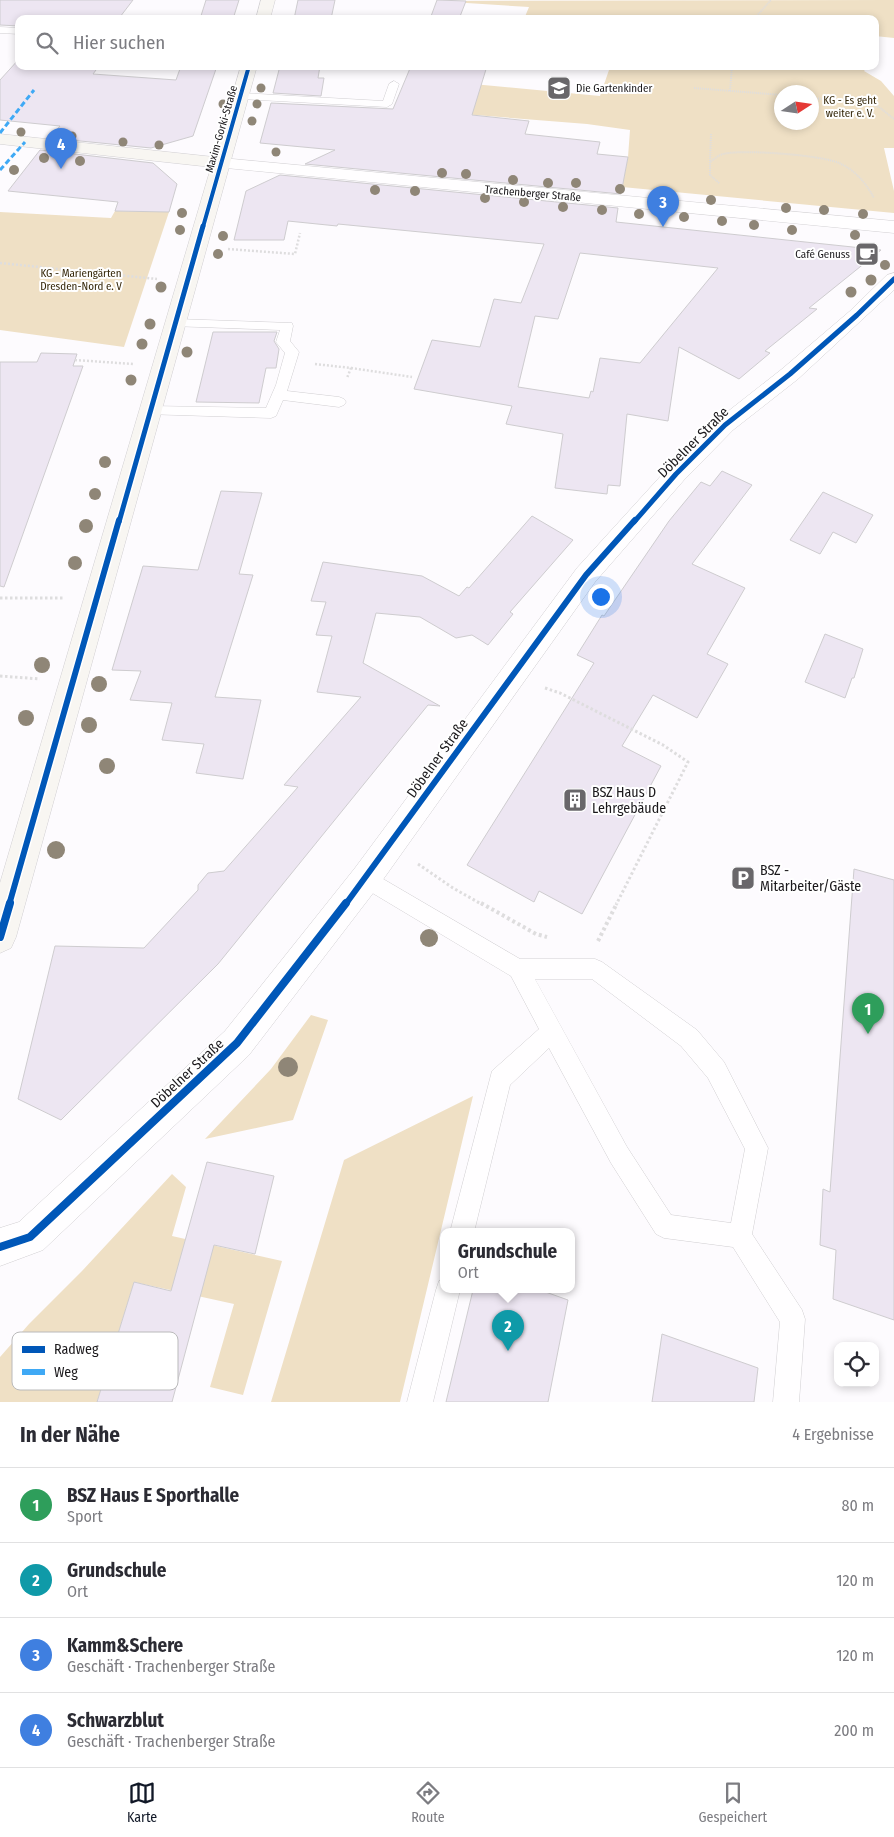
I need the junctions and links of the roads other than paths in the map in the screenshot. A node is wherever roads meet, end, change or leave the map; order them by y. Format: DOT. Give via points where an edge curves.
graph roads {
  1 [pos="268,0"];
  2 [pos="264,15"];
  3 [pos="0,30"];
  4 [pos="15,31"];
  5 [pos="248,70"];
  6 [pos="394,84"];
  7 [pos="241,96"];
  8 [pos="0,139"];
  9 [pos="222,163"];
  10 [pos="886,226"];
  11 [pos="894,279"];
  12 [pos="176,323"];
  13 [pos="279,395"];
  14 [pos="339,402"];
  15 [pos="150,412"];
  16 [pos="366,878"];
  17 [pos="0,937"];
  18 [pos="518,969"];
  19 [pos="552,1031"];
  20 [pos="463,1228"];
  21 [pos="740,1236"];
  22 [pos="0,1247"];
  23 [pos="447,1293"];
  24 [pos="420,1402"];
  25 [pos="786,1402"];
  1 -- 2 [label="street"];
  3 -- 4 [label="lane"];
  5 -- 7 [label="street, Maxim-Gorki-Straße"];
  6 -- 7 [label="lane" via="387,104"];
  7 -- 9 [label="street, Maxim-Gorki-Straße"];
  8 -- 9 [label="street, Trachenberger Straße"];
  9 -- 10 [label="street, Trachenberger Straße"];
  9 -- 12 [label="street, Maxim-Gorki-Straße"];
  11 -- 16 [label="street, Döbelner Straße" via="790,374 725,425 676,474 586,575"];
  12 -- 13 [label="lane" via="287,326 283,342 292,352"];
  12 -- 15 [label="street, Maxim-Gorki-Straße"];
  13 -- 14 [label="lane"];
  13 -- 15 [label="lane" via="272,413"];
  15 -- 17 [label="street, Maxim-Gorki-Straße"];
  16 -- 18 [label="lane"];
  16 -- 22 [label="street, Döbelner Straße" via="237,1043 30,1238"];
  18 -- 19 [label="lane"];
  18 -- 21 [label="lane" via="595,969 690,1038 716,1070 757,1148"];
  19 -- 20 [label="lane" via="500,1079"];
  19 -- 21 [label="lane" via="620,1155 664,1226"];
  21 -- 25 [label="lane" via="793,1319"];
  23 -- 24 [label="lane"];
}
